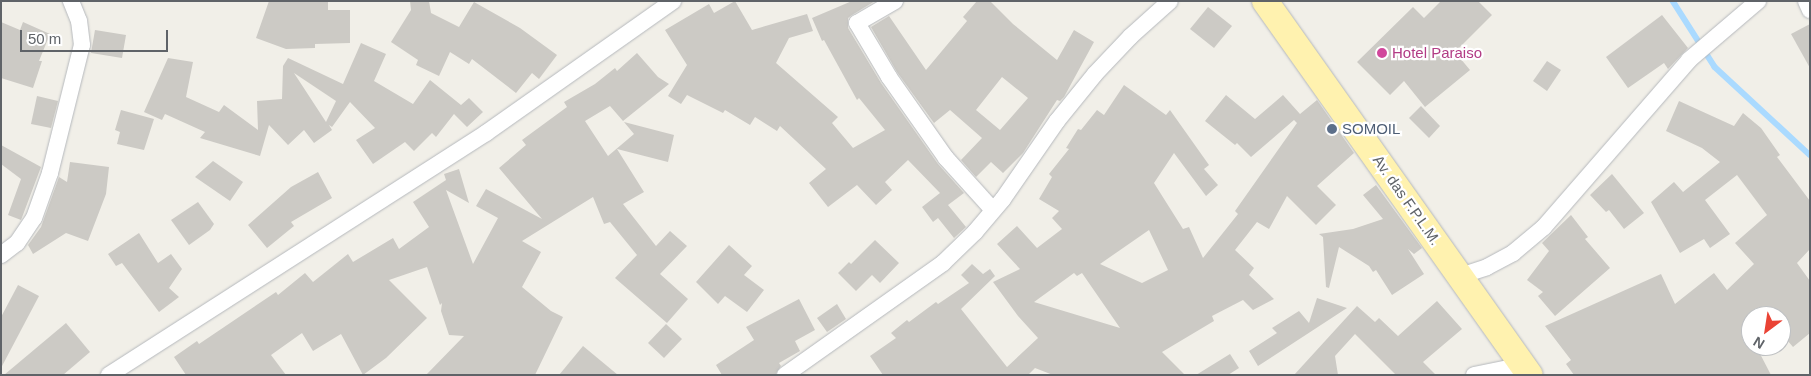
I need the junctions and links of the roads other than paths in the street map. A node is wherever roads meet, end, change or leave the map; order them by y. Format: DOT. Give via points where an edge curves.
graph roads {
  1 [pos="71,1"];
  2 [pos="674,1"];
  3 [pos="896,1"];
  4 [pos="1170,1"];
  5 [pos="1265,1"];
  6 [pos="1758,1"];
  7 [pos="1806,1"];
  8 [pos="1810,10"];
  9 [pos="993,210"];
  10 [pos="1,255"];
  11 [pos="1460,276"];
  12 [pos="1527,370"];
  13 [pos="109,375"];
  14 [pos="785,375"];
  15 [pos="1474,375"];
  1 -- 10 [label="street" via="79,21 82,45 50,173 34,218 16,243"];
  2 -- 13 [label="street" via="486,133"];
  3 -- 9 [label="street" via="857,23 889,77 946,158"];
  4 -- 9 [label="street" via="1094,74"];
  5 -- 11 [label="main road, Av. das F.P.L.M."];
  6 -- 11 [label="street" via="1689,60 1544,227 1514,253 1487,268"];
  7 -- 8 [label="street"];
  9 -- 14 [label="street" via="943,263"];
  11 -- 12 [label="main road, Av. das F.P.L.M."];
  12 -- 15 [label="street"];
}
